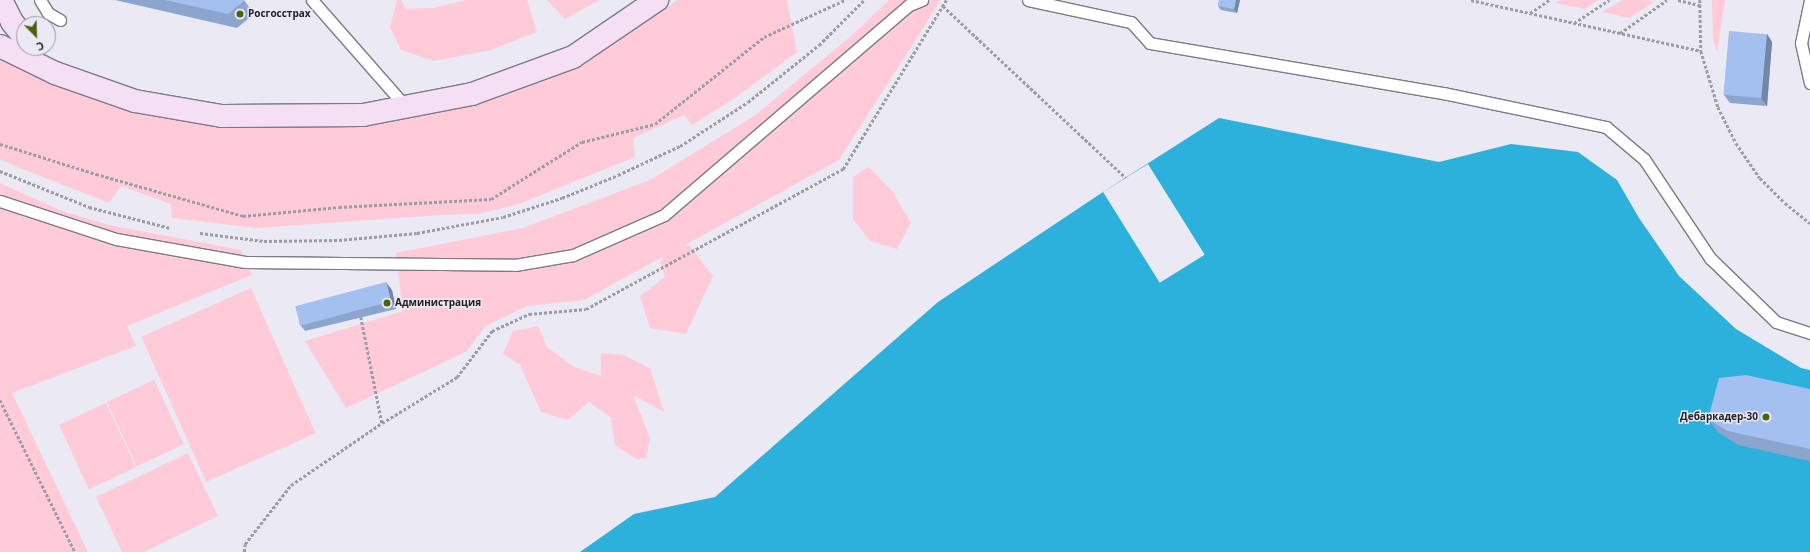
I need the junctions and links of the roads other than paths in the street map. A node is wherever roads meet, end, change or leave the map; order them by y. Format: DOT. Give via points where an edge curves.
graph roads {
  1 [pos="1,0"];
  2 [pos="40,0"];
  3 [pos="312,0"];
  4 [pos="657,0"];
  5 [pos="922,0"];
  6 [pos="1028,0"];
  7 [pos="1810,0"];
  8 [pos="60,20"];
  9 [pos="16,27"];
  10 [pos="0,46"];
  11 [pos="41,56"];
  12 [pos="55,73"];
  13 [pos="1810,83"];
  14 [pos="406,108"];
  15 [pos="0,201"];
  16 [pos="1810,333"];
  1 -- 9 [label="street"];
  2 -- 8 [label="lane" via="48,13"];
  3 -- 14 [label="lane"];
  4 -- 14 [label="street" via="573,57 472,94"];
  5 -- 15 [label="lane" via="909,5 664,215 573,255 515,265 245,262 116,239"];
  6 -- 16 [label="lane" via="1131,22 1150,43 1443,93 1606,127 1644,159 1710,258 1776,322"];
  7 -- 13 [label="lane" via="1800,43"];
  10 -- 12 [label="street"];
  11 -- 12 [label="street"];
  12 -- 14 [label="street" via="135,101 222,116 363,115"];
}
